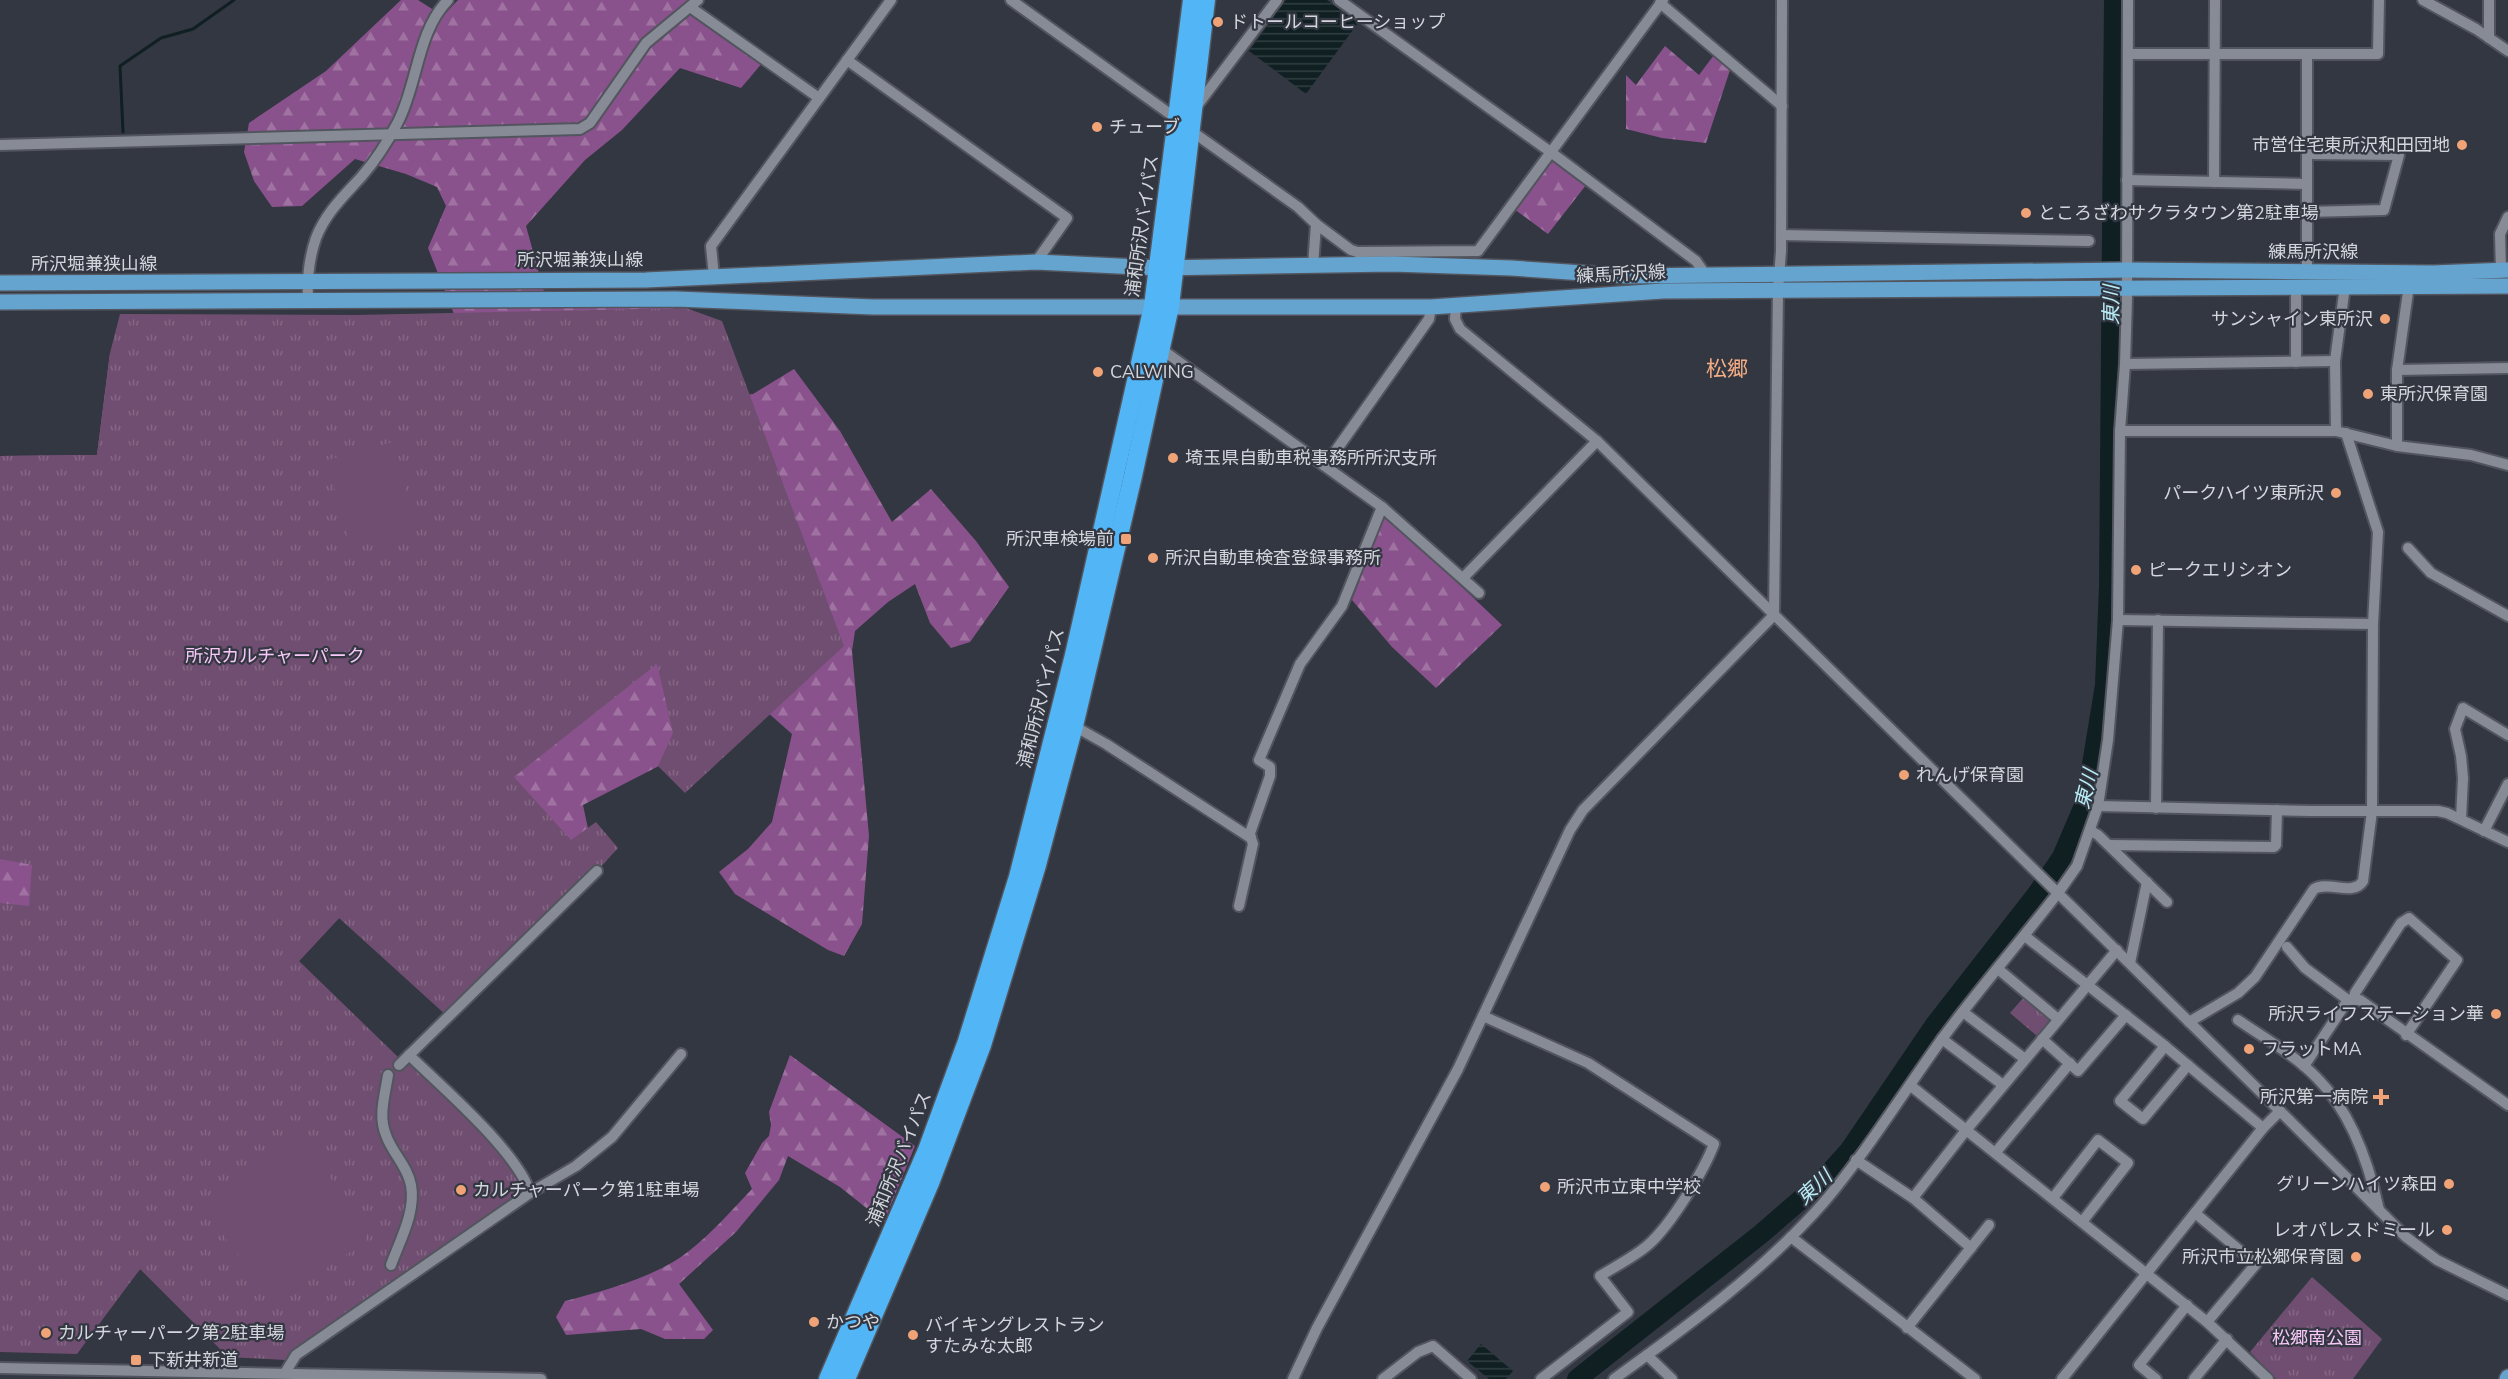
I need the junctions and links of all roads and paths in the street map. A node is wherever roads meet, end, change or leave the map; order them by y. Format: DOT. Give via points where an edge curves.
graph roads {
  1 [pos="891,0"];
  2 [pos="1011,0"];
  3 [pos="1192,0"];
  4 [pos="1206,0"];
  5 [pos="1278,0"];
  6 [pos="1339,0"];
  7 [pos="1782,0"];
  8 [pos="2128,0"];
  9 [pos="2215,0"];
  10 [pos="2379,0"];
  11 [pos="2423,0"];
  12 [pos="2489,0"];
  13 [pos="1661,1"];
  14 [pos="441,2"];
  15 [pos="694,3"];
  16 [pos="2489,38"];
  17 [pos="2508,51"];
  18 [pos="2128,54"];
  19 [pos="2215,54"];
  20 [pos="2307,54"];
  21 [pos="847,60"];
  22 [pos="819,98"];
  23 [pos="1782,106"];
  24 [pos="1187,120"];
  25 [pos="390,136"];
  26 [pos="0,145"];
  27 [pos="1552,153"];
  28 [pos="2307,154"];
  29 [pos="2127,180"];
  30 [pos="2214,182"];
  31 [pos="2307,184"];
  32 [pos="2307,212"];
  33 [pos="2508,217"];
  34 [pos="1316,224"];
  35 [pos="1781,235"];
  36 [pos="2089,241"];
  37 [pos="1036,262"];
  38 [pos="1313,266"];
  39 [pos="1167,268"];
  40 [pos="2122,270"];
  41 [pos="2505,270"];
  42 [pos="2307,271"];
  43 [pos="1780,273"];
  44 [pos="1705,274"];
  45 [pos="714,277"];
  46 [pos="307,281"];
  47 [pos="0,283"];
  48 [pos="2409,285"];
  49 [pos="2296,286"];
  50 [pos="2345,286"];
  51 [pos="2508,286"];
  52 [pos="2122,288"];
  53 [pos="1778,290"];
  54 [pos="308,301"];
  55 [pos="0,302"];
  56 [pos="1456,305"];
  57 [pos="1161,306"];
  58 [pos="1431,307"];
  59 [pos="1161,349"];
  60 [pos="2335,361"];
  61 [pos="2296,362"];
  62 [pos="2126,364"];
  63 [pos="2508,368"];
  64 [pos="2397,370"];
  65 [pos="2120,431"];
  66 [pos="2341,432"];
  67 [pos="1597,441"];
  68 [pos="2397,446"];
  69 [pos="2508,465"];
  70 [pos="1325,466"];
  71 [pos="1382,507"];
  72 [pos="2408,548"];
  73 [pos="1463,578"];
  74 [pos="1479,593"];
  75 [pos="1774,615"];
  76 [pos="2508,616"];
  77 [pos="2118,620"];
  78 [pos="2158,620"];
  79 [pos="2373,624"];
  80 [pos="1074,726"];
  81 [pos="2508,735"];
  82 [pos="2508,784"];
  83 [pos="2098,806"];
  84 [pos="2156,808"];
  85 [pos="2277,810"];
  86 [pos="2373,811"];
  87 [pos="2461,819"];
  88 [pos="2091,831"];
  89 [pos="2484,831"];
  90 [pos="1251,838"];
  91 [pos="2508,842"];
  92 [pos="2109,845"];
  93 [pos="597,871"];
  94 [pos="2147,882"];
  95 [pos="2057,892"];
  96 [pos="2167,902"];
  97 [pos="1239,906"];
  98 [pos="2025,936"];
  99 [pos="2287,947"];
  100 [pos="2117,950"];
  101 [pos="2130,963"];
  102 [pos="1998,969"];
  103 [pos="2087,985"];
  104 [pos="2350,1000"];
  105 [pos="1963,1012"];
  106 [pos="2126,1015"];
  107 [pos="1483,1016"];
  108 [pos="2058,1019"];
  109 [pos="2238,1020"];
  110 [pos="2189,1022"];
  111 [pos="2406,1035"];
  112 [pos="1942,1039"];
  113 [pos="2042,1039"];
  114 [pos="2165,1046"];
  115 [pos="409,1054"];
  116 [pos="681,1054"];
  117 [pos="2025,1059"];
  118 [pos="2070,1063"];
  119 [pos="399,1065"];
  120 [pos="2188,1065"];
  121 [pos="2304,1066"];
  122 [pos="388,1075"];
  123 [pos="2003,1085"];
  124 [pos="1911,1086"];
  125 [pos="2508,1106"];
  126 [pos="2280,1110"];
  127 [pos="2263,1128"];
  128 [pos="1967,1129"];
  129 [pos="1996,1152"];
  130 [pos="1856,1160"];
  131 [pos="530,1193"];
  132 [pos="1913,1198"];
  133 [pos="2053,1198"];
  134 [pos="2379,1210"];
  135 [pos="2195,1214"];
  136 [pos="2082,1222"];
  137 [pos="1989,1225"];
  138 [pos="1791,1237"];
  139 [pos="1971,1248"];
  140 [pos="391,1265"];
  141 [pos="2147,1273"];
  142 [pos="2508,1295"];
  143 [pos="2187,1305"];
  144 [pos="2207,1322"];
  145 [pos="1907,1328"];
  146 [pos="2227,1339"];
  147 [pos="1647,1355"];
  148 [pos="0,1368"];
  149 [pos="58,1374"];
  150 [pos="277,1375"];
  151 [pos="541,1379"];
  152 [pos="828,1379"];
  153 [pos="846,1379"];
  154 [pos="1293,1379"];
  155 [pos="1383,1379"];
  156 [pos="1471,1379"];
  157 [pos="1541,1379"];
  158 [pos="1614,1379"];
  159 [pos="1672,1379"];
  160 [pos="1975,1379"];
  161 [pos="2062,1379"];
  162 [pos="2156,1379"];
  163 [pos="2194,1379"];
  164 [pos="2268,1379"];
  1 -- 21 [label="street"];
  2 -- 24 [label="street"];
  3 -- 24 [label="highway, 浦和所沢バイパス"];
  4 -- 24 [label="highway, 浦和所沢バイパス"];
  5 -- 24 [label="street"];
  6 -- 27 [label="street"];
  7 -- 23 [label="street"];
  8 -- 18 [label="street"];
  9 -- 19 [label="street"];
  10 -- 20 [label="street" via="2378,54"];
  11 -- 16 [label="street"];
  12 -- 16 [label="street"];
  13 -- 23 [label="street"];
  13 -- 27 [label="street"];
  14 -- 25 [label="street" via="431,21 414,84"];
  15 -- 22 [label="street"];
  15 -- 25 [label="street" via="646,43 590,123 579,129"];
  16 -- 17 [label="street"];
  18 -- 19 [label="street"];
  18 -- 29 [label="street"];
  19 -- 20 [label="street"];
  19 -- 30 [label="street"];
  20 -- 28 [label="street"];
  21 -- 22 [label="street"];
  21 -- 37 [label="street" via="1067,218"];
  22 -- 45 [label="street" via="711,246"];
  23 -- 35 [label="street"];
  24 -- 34 [label="street"];
  24 -- 39 [label="highway, 浦和所沢バイパス"];
  25 -- 26 [label="street"];
  25 -- 46 [label="street" via="326,218 316,238"];
  27 -- 34 [label="street" via="1478,251 1357,252"];
  27 -- 44 [label="street" via="1696,261"];
  28 -- 31 [label="street"];
  28 -- 32 [label="street" via="2399,155 2384,210"];
  29 -- 30 [label="street"];
  29 -- 40 [label="street"];
  30 -- 31 [label="street"];
  31 -- 32 [label="street"];
  32 -- 42 [label="street"];
  33 -- 41 [label="street" via="2500,234"];
  34 -- 38 [label="street"];
  35 -- 36 [label="street"];
  35 -- 43 [label="street"];
  37 -- 39 [label="main road, 所沢堀兼狭山線"];
  37 -- 45 [label="main road, 所沢堀兼狭山線"];
  38 -- 39 [label="main road, 練馬所沢線"];
  38 -- 44 [label="main road, 練馬所沢線" via="1467,266 1627,276"];
  39 -- 57 [label="highway, 浦和所沢バイパス"];
  40 -- 42 [label="main road, 練馬所沢線"];
  40 -- 43 [label="main road, 練馬所沢線"];
  40 -- 52 [label="street"];
  41 -- 42 [label="main road, 練馬所沢線"];
  43 -- 44 [label="main road, 練馬所沢線"];
  43 -- 53 [label="street"];
  45 -- 46 [label="main road, 所沢堀兼狭山線"];
  46 -- 47 [label="main road, 所沢堀兼狭山線"];
  46 -- 54 [label="street"];
  48 -- 50 [label="main road, 練馬所沢線"];
  48 -- 51 [label="main road, 練馬所沢線"];
  48 -- 64 [label="street"];
  49 -- 50 [label="main road, 練馬所沢線"];
  49 -- 52 [label="main road, 練馬所沢線"];
  49 -- 61 [label="street"];
  50 -- 60 [label="street"];
  52 -- 53 [label="main road, 練馬所沢線"];
  52 -- 62 [label="street"];
  53 -- 56 [label="main road, 練馬所沢線" via="1623,292"];
  53 -- 75 [label="street"];
  54 -- 55 [label="main road"];
  54 -- 57 [label="main road" via="676,299 873,307"];
  56 -- 58 [label="main road, 練馬所沢線"];
  56 -- 67 [label="street" via="1455,319 1460,329"];
  57 -- 58 [label="main road, 練馬所沢線"];
  57 -- 59 [label="highway, 浦和所沢バイパス"];
  57 -- 152 [label="highway, 浦和所沢バイパス" via="1018,877 968,1041 927,1150"];
  58 -- 70 [label="street" via="1429,319"];
  59 -- 70 [label="street"];
  59 -- 80 [label="highway, 浦和所沢バイパス"];
  60 -- 61 [label="street"];
  60 -- 66 [label="street"];
  61 -- 62 [label="street"];
  62 -- 65 [label="street"];
  63 -- 64 [label="street"];
  64 -- 68 [label="street"];
  65 -- 66 [label="street"];
  65 -- 77 [label="street"];
  66 -- 68 [label="street"];
  66 -- 79 [label="street" via="2378,532"];
  67 -- 73 [label="street"];
  67 -- 75 [label="street"];
  68 -- 69 [label="street" via="2471,455"];
  70 -- 71 [label="street"];
  71 -- 73 [label="street"];
  71 -- 90 [label="street" via="1342,606 1300,664 1259,760 1270,767 1270,776"];
  72 -- 76 [label="street" via="2431,573"];
  73 -- 74 [label="street"];
  75 -- 95 [label="street"];
  75 -- 107 [label="street" via="1583,810"];
  77 -- 78 [label="street"];
  77 -- 83 [label="street"];
  78 -- 79 [label="street"];
  78 -- 84 [label="street"];
  79 -- 86 [label="street"];
  80 -- 90 [label="street"];
  80 -- 153 [label="highway, 浦和所沢バイパス" via="982,1045 930,1183"];
  81 -- 87 [label="street" via="2463,708 2455,729 2463,778"];
  82 -- 89 [label="street"];
  83 -- 84 [label="street"];
  83 -- 88 [label="street"];
  84 -- 85 [label="street"];
  85 -- 86 [label="street"];
  85 -- 92 [label="street" via="2274,848"];
  86 -- 87 [label="street" via="2438,811"];
  86 -- 110 [label="street" via="2361,885 2314,889 2255,977 2238,993"];
  87 -- 89 [label="street"];
  88 -- 92 [label="street"];
  88 -- 95 [label="street" via="2073,873"];
  89 -- 91 [label="street"];
  90 -- 97 [label="street" via="1254,844"];
  92 -- 94 [label="street"];
  93 -- 115 [label="street"];
  94 -- 96 [label="street"];
  94 -- 101 [label="street"];
  95 -- 98 [label="street"];
  95 -- 100 [label="street"];
  98 -- 102 [label="street"];
  98 -- 103 [label="street"];
  99 -- 104 [label="street" via="2305,968"];
  100 -- 101 [label="street"];
  100 -- 103 [label="street"];
  101 -- 110 [label="street"];
  102 -- 105 [label="street"];
  102 -- 108 [label="street"];
  103 -- 106 [label="street"];
  103 -- 108 [label="street"];
  104 -- 111 [label="street" via="2360,1000"];
  104 -- 111 [label="street" via="2401,923 2409,918 2457,960"];
  104 -- 121 [label="street"];
  105 -- 112 [label="street"];
  105 -- 117 [label="street"];
  106 -- 114 [label="street"];
  106 -- 118 [label="street" via="2078,1071"];
  107 -- 154 [label="street"];
  107 -- 157 [label="street" via="1588,1063 1714,1144 1664,1228 1648,1245 1600,1276 1628,1312"];
  108 -- 113 [label="street"];
  109 -- 121 [label="street"];
  110 -- 126 [label="street"];
  111 -- 125 [label="street"];
  112 -- 123 [label="street"];
  112 -- 124 [label="street"];
  113 -- 117 [label="street"];
  113 -- 118 [label="street"];
  114 -- 120 [label="street"];
  114 -- 120 [label="street" via="2120,1101 2143,1119"];
  115 -- 119 [label="street"];
  115 -- 131 [label="street" via="500,1145 528,1184"];
  116 -- 131 [label="street" via="612,1137 576,1166"];
  117 -- 123 [label="street"];
  118 -- 129 [label="street"];
  120 -- 127 [label="street"];
  121 -- 134 [label="street" via="2345,1115 2364,1157"];
  122 -- 140 [label="street" via="383,1124 406,1171 411,1194 410,1215"];
  123 -- 128 [label="street"];
  124 -- 128 [label="street"];
  124 -- 130 [label="street"];
  126 -- 127 [label="street"];
  126 -- 134 [label="street"];
  127 -- 135 [label="street"];
  128 -- 129 [label="street"];
  128 -- 132 [label="street"];
  129 -- 133 [label="street"];
  130 -- 132 [label="street"];
  130 -- 138 [label="street"];
  131 -- 150 [label="street" via="296,1355"];
  132 -- 139 [label="street"];
  133 -- 136 [label="street"];
  133 -- 136 [label="street" via="2098,1140 2128,1163"];
  134 -- 142 [label="street" via="2429,1255"];
  135 -- 141 [label="street"];
  135 -- 144 [label="street" via="2256,1264"];
  136 -- 141 [label="street"];
  137 -- 139 [label="street"];
  138 -- 145 [label="street"];
  138 -- 147 [label="street" via="1736,1286"];
  139 -- 145 [label="street"];
  141 -- 143 [label="street"];
  141 -- 161 [label="street"];
  143 -- 144 [label="street"];
  143 -- 162 [label="street" via="2139,1365"];
  144 -- 146 [label="street"];
  145 -- 160 [label="street"];
  146 -- 163 [label="street"];
  146 -- 164 [label="street"];
  147 -- 158 [label="street"];
  147 -- 159 [label="street"];
  148 -- 149 [label="street"];
  149 -- 150 [label="street"];
  150 -- 151 [label="street"];
  155 -- 156 [label="street" via="1418,1352 1433,1346"];
}
